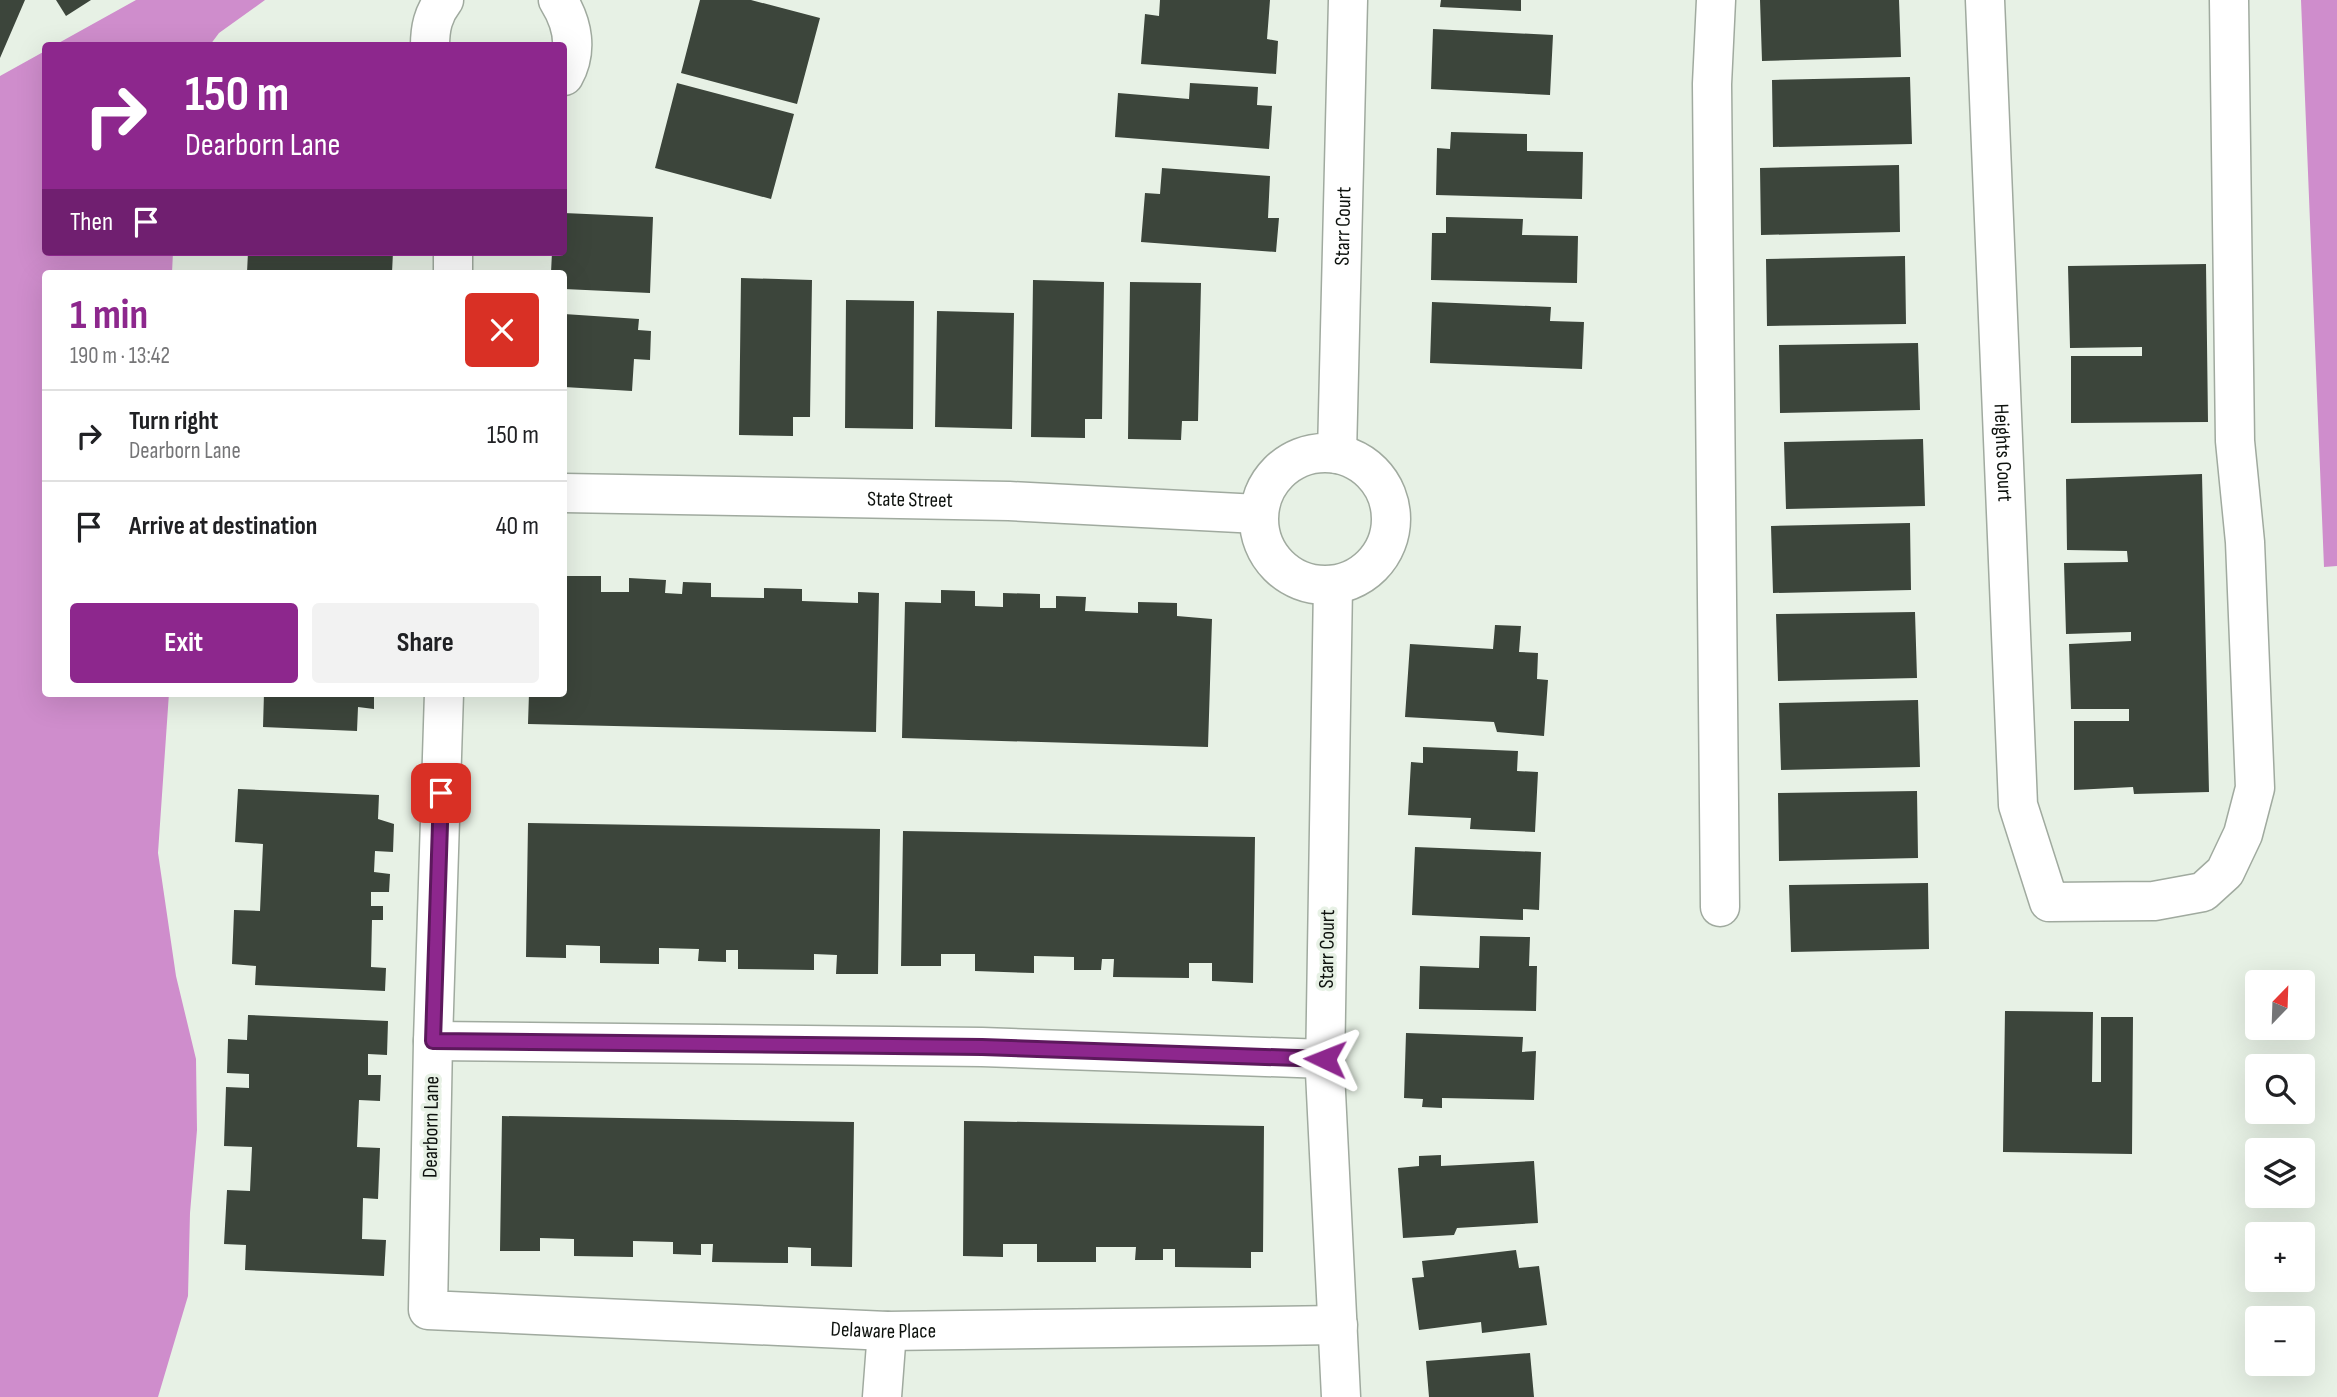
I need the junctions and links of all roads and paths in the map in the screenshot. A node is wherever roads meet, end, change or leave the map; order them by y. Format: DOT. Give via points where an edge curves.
graph roads {
  1 [pos="444,0"];
  2 [pos="558,0"];
  3 [pos="1348,0"];
  4 [pos="1716,0"];
  5 [pos="1985,0"];
  6 [pos="2228,0"];
  7 [pos="429,42"];
  8 [pos="567,70"];
  9 [pos="1337,454"];
  10 [pos="567,493"];
  11 [pos="1258,514"];
  12 [pos="1333,586"];
  13 [pos="444,697"];
  14 [pos="1720,907"];
  15 [pos="433,1041"];
  16 [pos="1325,1059"];
  17 [pos="428,1310"];
  18 [pos="1338,1325"];
  19 [pos="887,1331"];
  20 [pos="882,1397"];
  21 [pos="1341,1397"];
  1 -- 7 [label="street" via="430,29"];
  2 -- 8 [label="street" via="569,17 573,42"];
  3 -- 9 [label="street, Starr Court"];
  4 -- 14 [label="street" via="1712,84"];
  5 -- 6 [label="street, Heights Court" via="2018,805 2049,902 2154,901 2203,892 2225,872 2244,834 2255,788 2245,542 2235,441"];
  9 -- 11 [label="street" via="1294,460 1276,474 1264,492"];
  9 -- 12 [label="street" via="1355,460 1376,478 1389,503 1392,522 1380,557 1367,571"];
  10 -- 11 [label="street, State Street" via="1009,501"];
  11 -- 12 [label="street" via="1259,534 1279,568 1295,579"];
  12 -- 16 [label="street, Starr Court"];
  13 -- 15 [label="street, Dearborn Lane"];
  15 -- 16 [label="street" via="982,1047"];
  15 -- 17 [label="street, Dearborn Lane"];
  16 -- 18 [label="street, Starr Court"];
  17 -- 19 [label="street, Delaware Place"];
  18 -- 19 [label="street, Delaware Place"];
  18 -- 21 [label="street, Starr Court"];
  19 -- 20 [label="street"];
}
